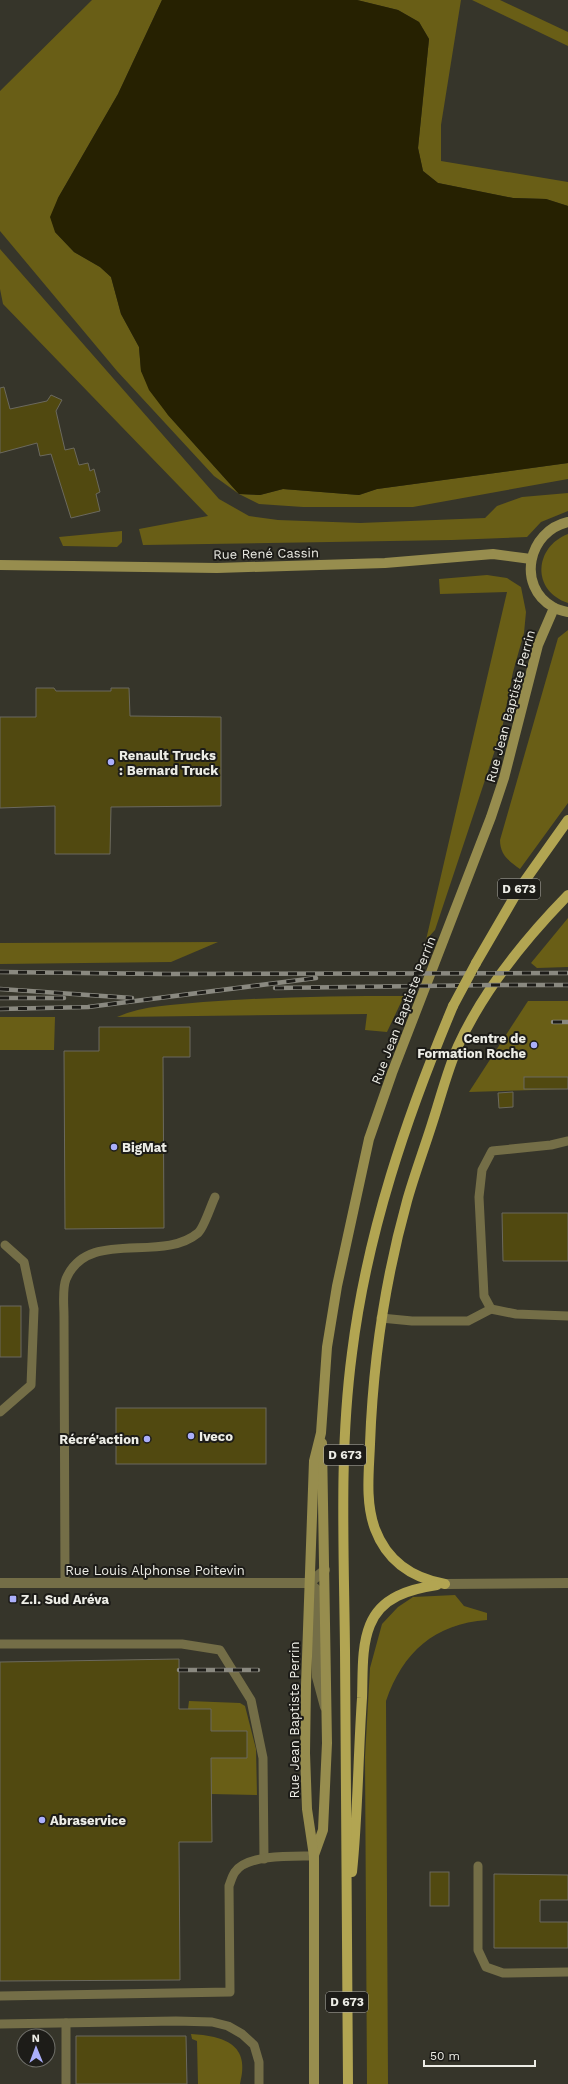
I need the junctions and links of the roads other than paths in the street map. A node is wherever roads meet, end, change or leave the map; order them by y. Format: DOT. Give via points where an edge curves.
graph roads {
  1 [pos="568,522"];
  2 [pos="531,559"];
  3 [pos="0,565"];
  4 [pos="554,608"];
  5 [pos="568,612"];
  6 [pos="568,820"];
  7 [pos="568,895"];
  8 [pos="568,1141"];
  9 [pos="215,1197"];
  10 [pos="5,1245"];
  11 [pos="491,1309"];
  12 [pos="568,1316"];
  13 [pos="381,1318"];
  14 [pos="0,1412"];
  15 [pos="321,1433"];
  16 [pos="325,1570"];
  17 [pos="0,1583"];
  18 [pos="65,1583"];
  19 [pos="309,1583"];
  20 [pos="568,1583"];
  21 [pos="445,1584"];
  22 [pos="0,1644"];
  23 [pos="326,1714"];
  24 [pos="314,1856"];
  25 [pos="264,1859"];
  26 [pos="478,1866"];
  27 [pos="347,1920"];
  28 [pos="568,1972"];
  29 [pos="0,1996"];
  30 [pos="66,2023"];
  31 [pos="0,2024"];
  32 [pos="66,2084"];
  33 [pos="259,2084"];
  34 [pos="314,2084"];
  35 [pos="348,2084"];
  1 -- 2 [label="main road" via="554,527 543,536"];
  2 -- 3 [label="main road, Rue René Cassin" via="493,554 385,563 217,568"];
  2 -- 4 [label="main road" via="535,587 543,599"];
  4 -- 5 [label="main road"];
  4 -- 15 [label="main road, Rue Jean Baptiste Perrin" via="538,646 506,771 491,817 369,1139 337,1286 327,1347"];
  6 -- 27 [label="main road, D 673, bridge" via="519,889 453,1006 428,1065 394,1166 362,1293 351,1358 346,1425 344,1513"];
  7 -- 13 [label="main road" via="534,930 501,973 458,1046 407,1201"];
  8 -- 11 [label="lane" via="492,1151 482,1170 479,1197 484,1296"];
  9 -- 18 [label="lane" via="199,1233 177,1245 96,1251 78,1261 66,1280"];
  10 -- 14 [label="lane" via="24,1262 34,1309 31,1385"];
  11 -- 12 [label="lane" via="516,1314"];
  11 -- 13 [label="lane" via="468,1321"];
  13 -- 21 [label="main road" via="371,1396 368,1480 371,1514 382,1543 401,1565 421,1578"];
  15 -- 16 [label="main road, Rue Jean Baptiste Perrin"];
  15 -- 19 [label="main road, Rue Jean Baptiste Perrin" via="314,1461"];
  16 -- 19 [label="street"];
  16 -- 23 [label="main road, Rue Jean Baptiste Perrin"];
  17 -- 18 [label="street, Rue Louis Alphonse Poitevin"];
  18 -- 19 [label="street, Rue Louis Alphonse Poitevin"];
  19 -- 23 [label="street, Rue Jean Baptiste Perrin" via="316,1589 317,1676"];
  19 -- 24 [label="main road, Rue Jean Baptiste Perrin" via="307,1809"];
  20 -- 21 [label="street"];
  21 -- 27 [label="main road" via="405,1591 385,1605 370,1625 364,1663 358,1753 357,1829"];
  22 -- 25 [label="lane" via="182,1644 220,1650 251,1700 263,1758"];
  23 -- 24 [label="main road, Rue Jean Baptiste Perrin" via="323,1830"];
  24 -- 25 [label="lane"];
  24 -- 34 [label="main road, Rue Jean Baptiste Perrin"];
  25 -- 29 [label="lane" via="250,1861 236,1871 229,1886 230,1992"];
  26 -- 28 [label="lane" via="478,1950 486,1967 503,1973"];
  27 -- 35 [label="main road, D 673"];
  30 -- 31 [label="lane"];
  30 -- 32 [label="lane"];
  30 -- 33 [label="lane" via="176,2021 212,2022 228,2026 254,2045 259,2062"];
}
